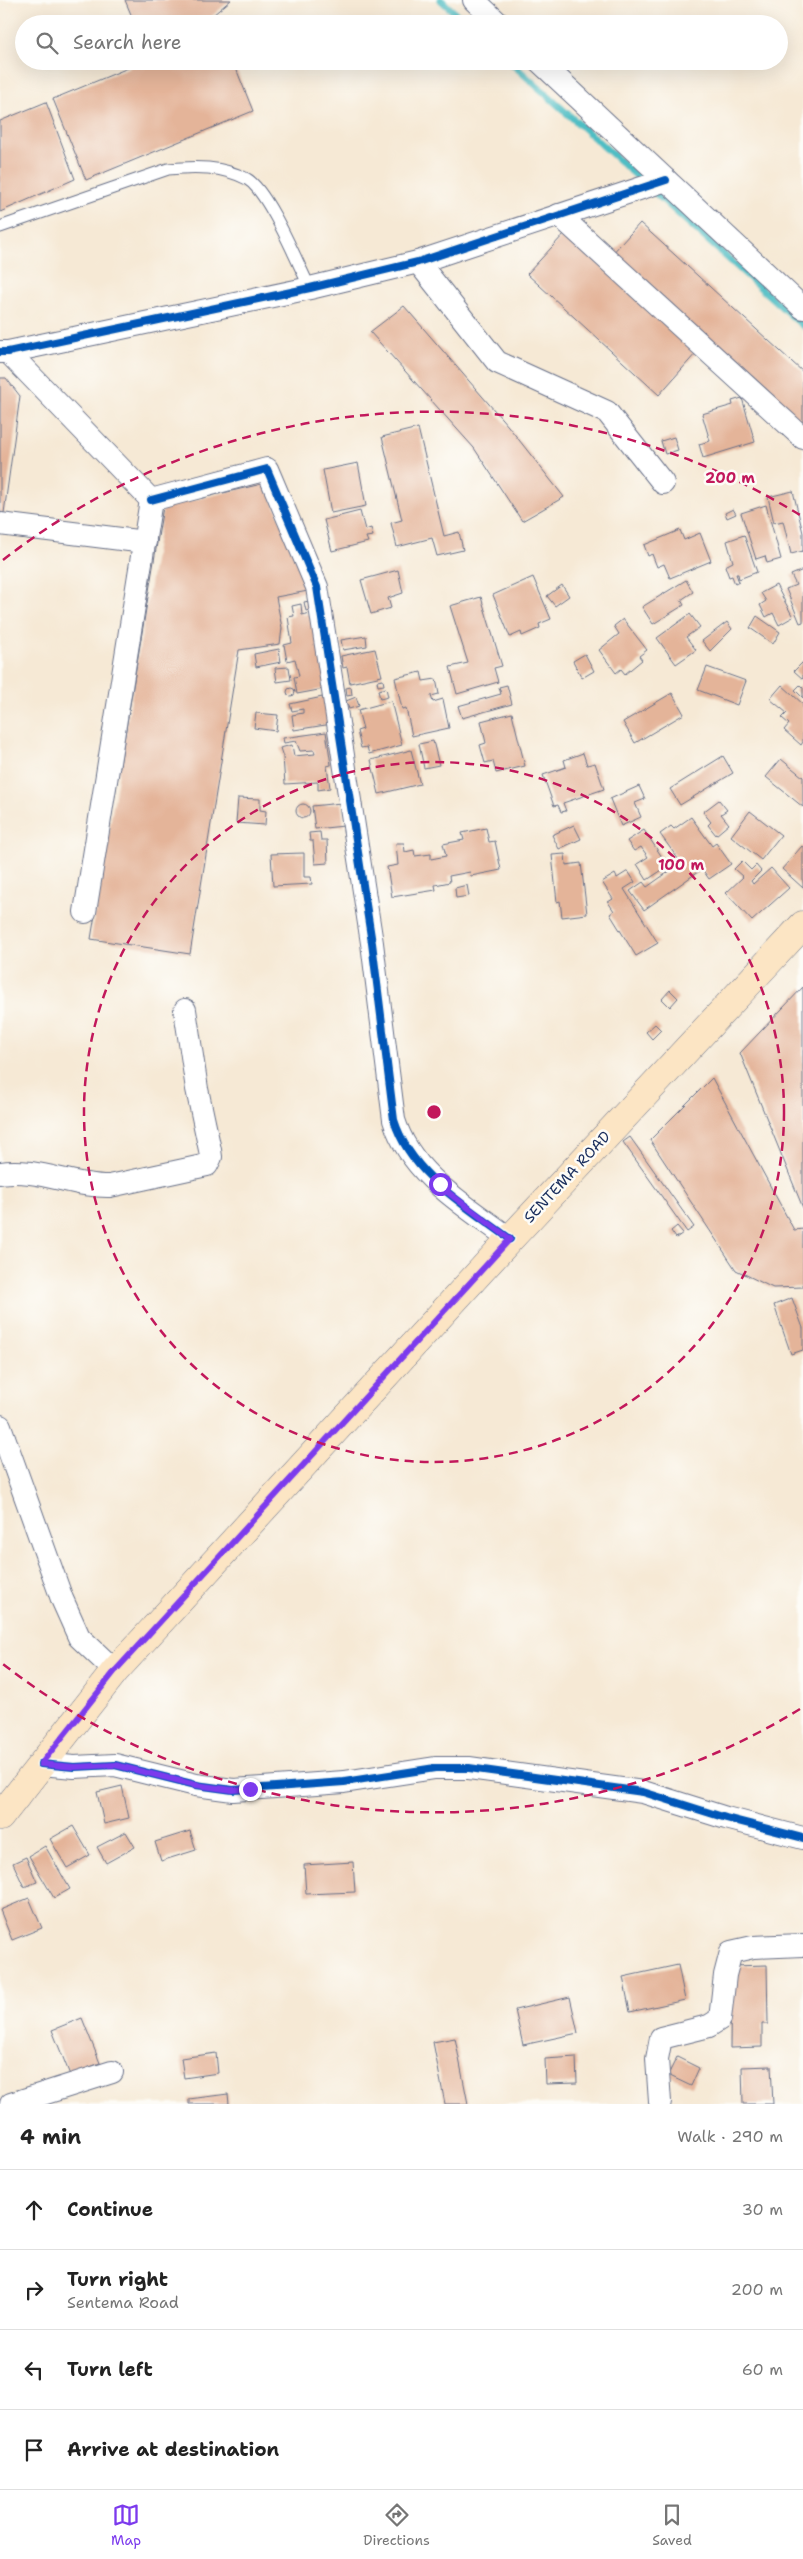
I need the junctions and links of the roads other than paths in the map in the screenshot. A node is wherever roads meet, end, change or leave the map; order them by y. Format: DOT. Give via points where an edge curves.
graph roads {
  1 [pos="474,0"];
  2 [pos="490,15"];
  3 [pos="548,70"];
  4 [pos="660,182"];
  5 [pos="559,215"];
  6 [pos="0,227"];
  7 [pos="418,262"];
  8 [pos="310,288"];
  9 [pos="803,308"];
  10 [pos="4,352"];
  11 [pos="803,438"];
  12 [pos="664,483"];
  13 [pos="151,500"];
  14 [pos="0,524"];
  15 [pos="145,542"];
  16 [pos="85,912"];
  17 [pos="803,925"];
  18 [pos="184,1010"];
  19 [pos="0,1173"];
  20 [pos="510,1239"];
  21 [pos="0,1426"];
  22 [pos="115,1671"];
  23 [pos="41,1764"];
  24 [pos="4,1803"];
  25 [pos="803,1838"];
  26 [pos="803,1945"];
  27 [pos="112,2072"];
  28 [pos="660,2102"];
  29 [pos="11,2104"];
  1 -- 2 [label="street"];
  3 -- 4 [label="street"];
  4 -- 5 [label="street"];
  4 -- 9 [label="street"];
  5 -- 7 [label="street"];
  5 -- 11 [label="street"];
  6 -- 8 [label="lane" via="168,170 197,166 224,170 248,180 263,195"];
  7 -- 8 [label="street"];
  7 -- 12 [label="street" via="498,362 607,412"];
  8 -- 10 [label="street"];
  10 -- 13 [label="street"];
  13 -- 15 [label="street"];
  13 -- 20 [label="street" via="267,469 317,587 372,943 394,1120 399,1136 412,1158 446,1191"];
  14 -- 15 [label="street"];
  15 -- 16 [label="street"];
  17 -- 20 [label="main road, SENTEMA ROAD"];
  18 -- 19 [label="street" via="210,1150 207,1165 110,1186 93,1186 25,1172"];
  20 -- 22 [label="main road, SENTEMA ROAD"];
  21 -- 22 [label="street" via="62,1599 79,1637"];
  22 -- 23 [label="main road, SENTEMA ROAD"];
  23 -- 24 [label="main road, SENTEMA ROAD"];
  23 -- 25 [label="street" via="74,1767 115,1765 196,1785 232,1790 344,1782 435,1768 469,1768 643,1792"];
  26 -- 28 [label="street" via="753,1947 731,1952 720,2019 709,2026 661,2038 657,2059"];
  27 -- 29 [label="street"];
}
